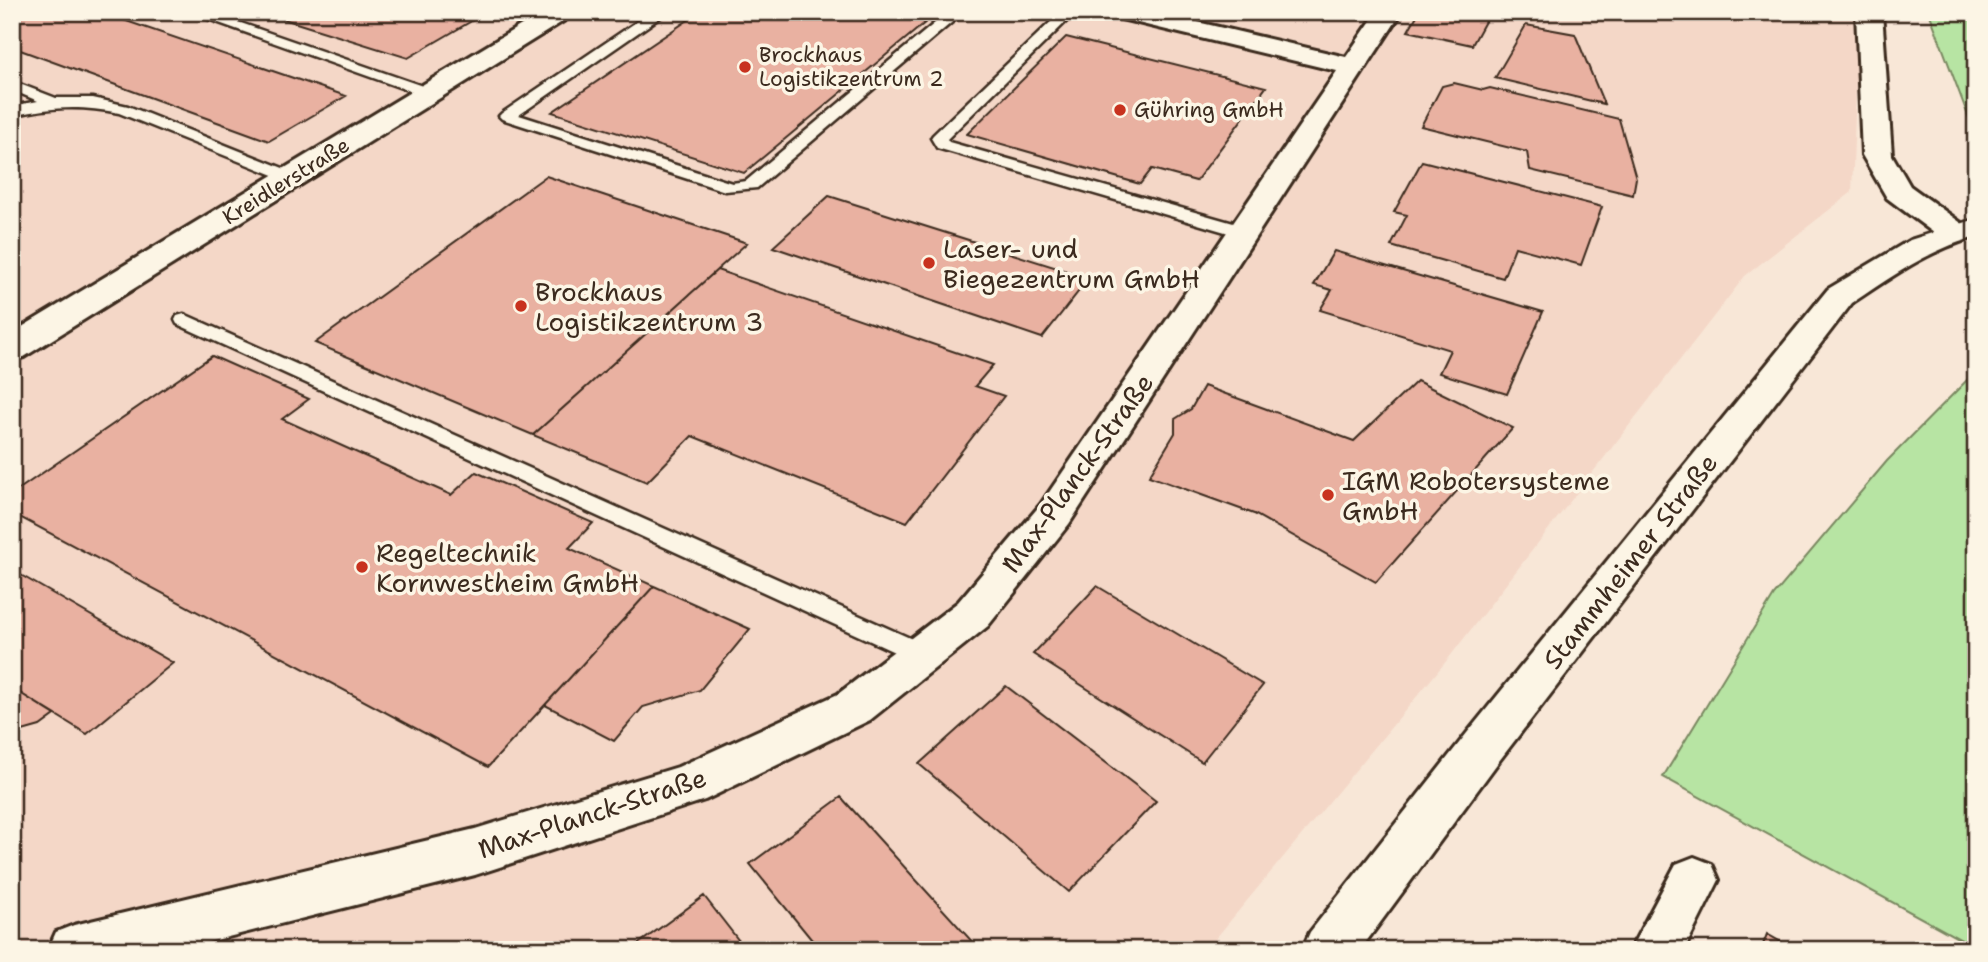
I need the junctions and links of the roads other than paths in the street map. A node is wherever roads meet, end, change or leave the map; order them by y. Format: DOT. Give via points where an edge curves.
graph roads {
  1 [pos="195,12"];
  2 [pos="561,12"];
  3 [pos="661,12"];
  4 [pos="957,12"];
  5 [pos="1069,12"];
  6 [pos="1122,12"];
  7 [pos="1390,12"];
  8 [pos="1869,12"];
  9 [pos="1353,68"];
  10 [pos="12,85"];
  11 [pos="429,93"];
  12 [pos="54,102"];
  13 [pos="12,110"];
  14 [pos="292,177"];
  15 [pos="1964,230"];
  16 [pos="1245,232"];
  17 [pos="184,320"];
  18 [pos="12,349"];
  19 [pos="922,654"];
  20 [pos="1693,880"];
  21 [pos="74,950"];
  22 [pos="1328,950"];
  23 [pos="1656,950"];
  1 -- 11 [label="lane"];
  2 -- 11 [label="street, Kreidlerstraße"];
  3 -- 4 [label="lane" via="507,116 731,188 751,186"];
  5 -- 16 [label="lane" via="939,138 943,145"];
  6 -- 9 [label="street"];
  7 -- 9 [label="street, Max-Planck-Straße"];
  8 -- 15 [label="street" via="1877,155 1898,192"];
  9 -- 16 [label="street, Max-Planck-Straße"];
  10 -- 12 [label="lane"];
  11 -- 14 [label="street, Kreidlerstraße"];
  12 -- 13 [label="lane"];
  12 -- 14 [label="lane" via="123,109"];
  14 -- 18 [label="street, Kreidlerstraße"];
  15 -- 22 [label="street, Stammheimer Straße" via="1906,251 1840,296"];
  16 -- 19 [label="street, Max-Planck-Straße" via="1055,514 973,614"];
  17 -- 19 [label="lane"];
  19 -- 21 [label="street, Max-Planck-Straße" via="854,707 688,785 475,852"];
  20 -- 23 [label="street"];
}
